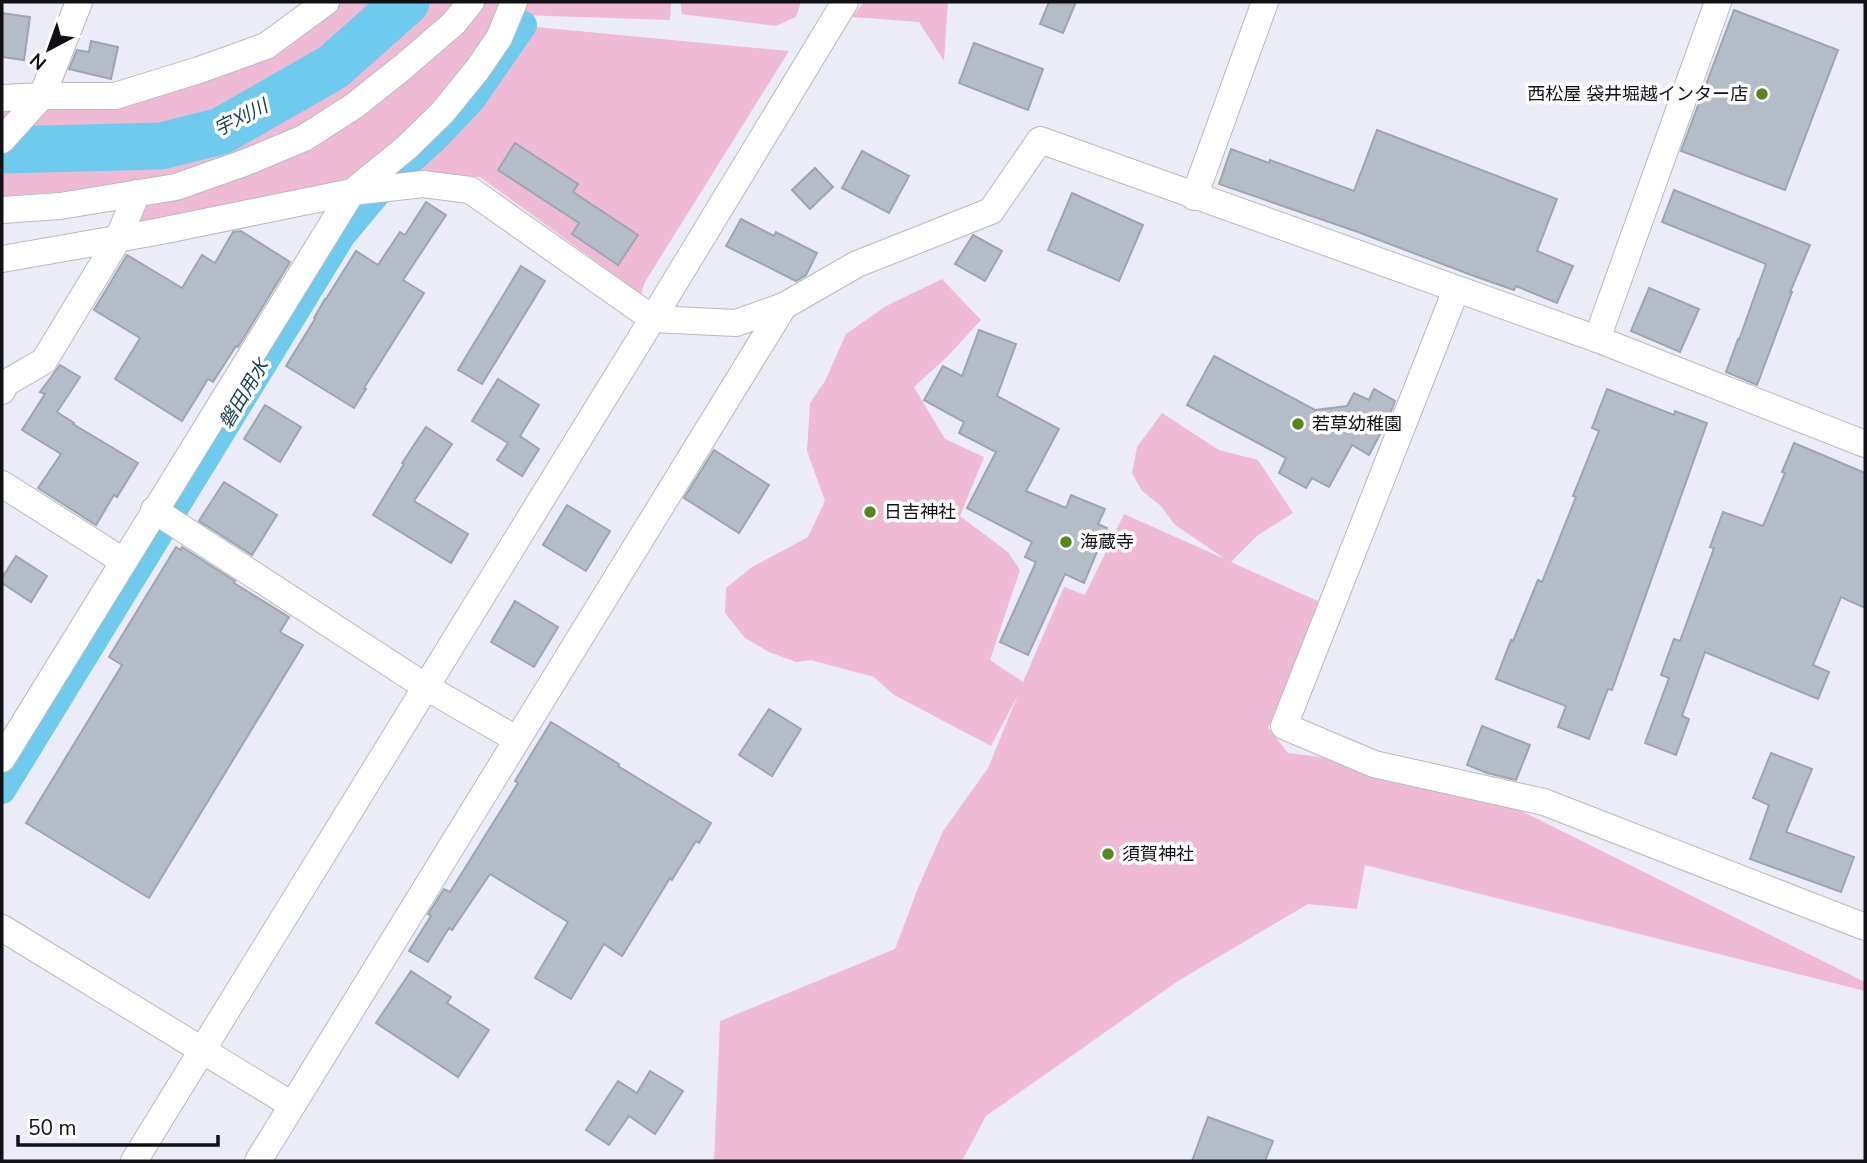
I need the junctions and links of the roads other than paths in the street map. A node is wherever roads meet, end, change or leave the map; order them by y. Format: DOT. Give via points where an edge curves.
graph roads {
  1 [pos="79,2"];
  2 [pos="326,2"];
  3 [pos="471,2"];
  4 [pos="514,2"];
  5 [pos="845,2"];
  6 [pos="1265,2"];
  7 [pos="1718,2"];
  8 [pos="2,99"];
  9 [pos="37,102"];
  10 [pos="2,140"];
  11 [pos="352,192"];
  12 [pos="137,193"];
  13 [pos="1194,197"];
  14 [pos="2,210"];
  15 [pos="118,239"];
  16 [pos="2,259"];
  17 [pos="1456,290"];
  18 [pos="784,306"];
  19 [pos="653,318"];
  20 [pos="1597,339"];
  21 [pos="2,391"];
  22 [pos="1865,444"];
  23 [pos="2,484"];
  24 [pos="154,510"];
  25 [pos="123,561"];
  26 [pos="426,687"];
  27 [pos="516,739"];
  28 [pos="2,759"];
  29 [pos="1865,927"];
  30 [pos="2,928"];
  31 [pos="202,1049"];
  32 [pos="292,1105"];
  33 [pos="134,1161"];
  34 [pos="258,1161"];
  1 -- 9 [label="street"];
  2 -- 9 [label="street" via="266,46 199,71 115,96"];
  3 -- 12 [label="street" via="403,68 304,138 176,187"];
  4 -- 11 [label="street" via="499,37 442,113"];
  5 -- 19 [label="street"];
  6 -- 13 [label="street"];
  7 -- 20 [label="street"];
  8 -- 9 [label="street"];
  9 -- 10 [label="street"];
  11 -- 15 [label="street"];
  11 -- 19 [label="street" via="423,184 470,190"];
  11 -- 24 [label="street"];
  12 -- 14 [label="street"];
  12 -- 15 [label="street"];
  13 -- 17 [label="street"];
  13 -- 18 [label="street" via="1040,140 991,211 857,264"];
  15 -- 16 [label="street"];
  15 -- 21 [label="street" via="44,360 6,383"];
  17 -- 20 [label="street"];
  17 -- 29 [label="street" via="1283,726 1374,764 1544,802"];
  18 -- 19 [label="street" via="736,323"];
  18 -- 27 [label="street"];
  19 -- 26 [label="street"];
  20 -- 22 [label="street"];
  23 -- 25 [label="street"];
  24 -- 25 [label="street"];
  24 -- 26 [label="street"];
  25 -- 28 [label="street"];
  26 -- 27 [label="street"];
  26 -- 31 [label="street"];
  27 -- 32 [label="street"];
  30 -- 31 [label="street"];
  31 -- 32 [label="street"];
  31 -- 33 [label="street"];
  32 -- 34 [label="street"];
}
